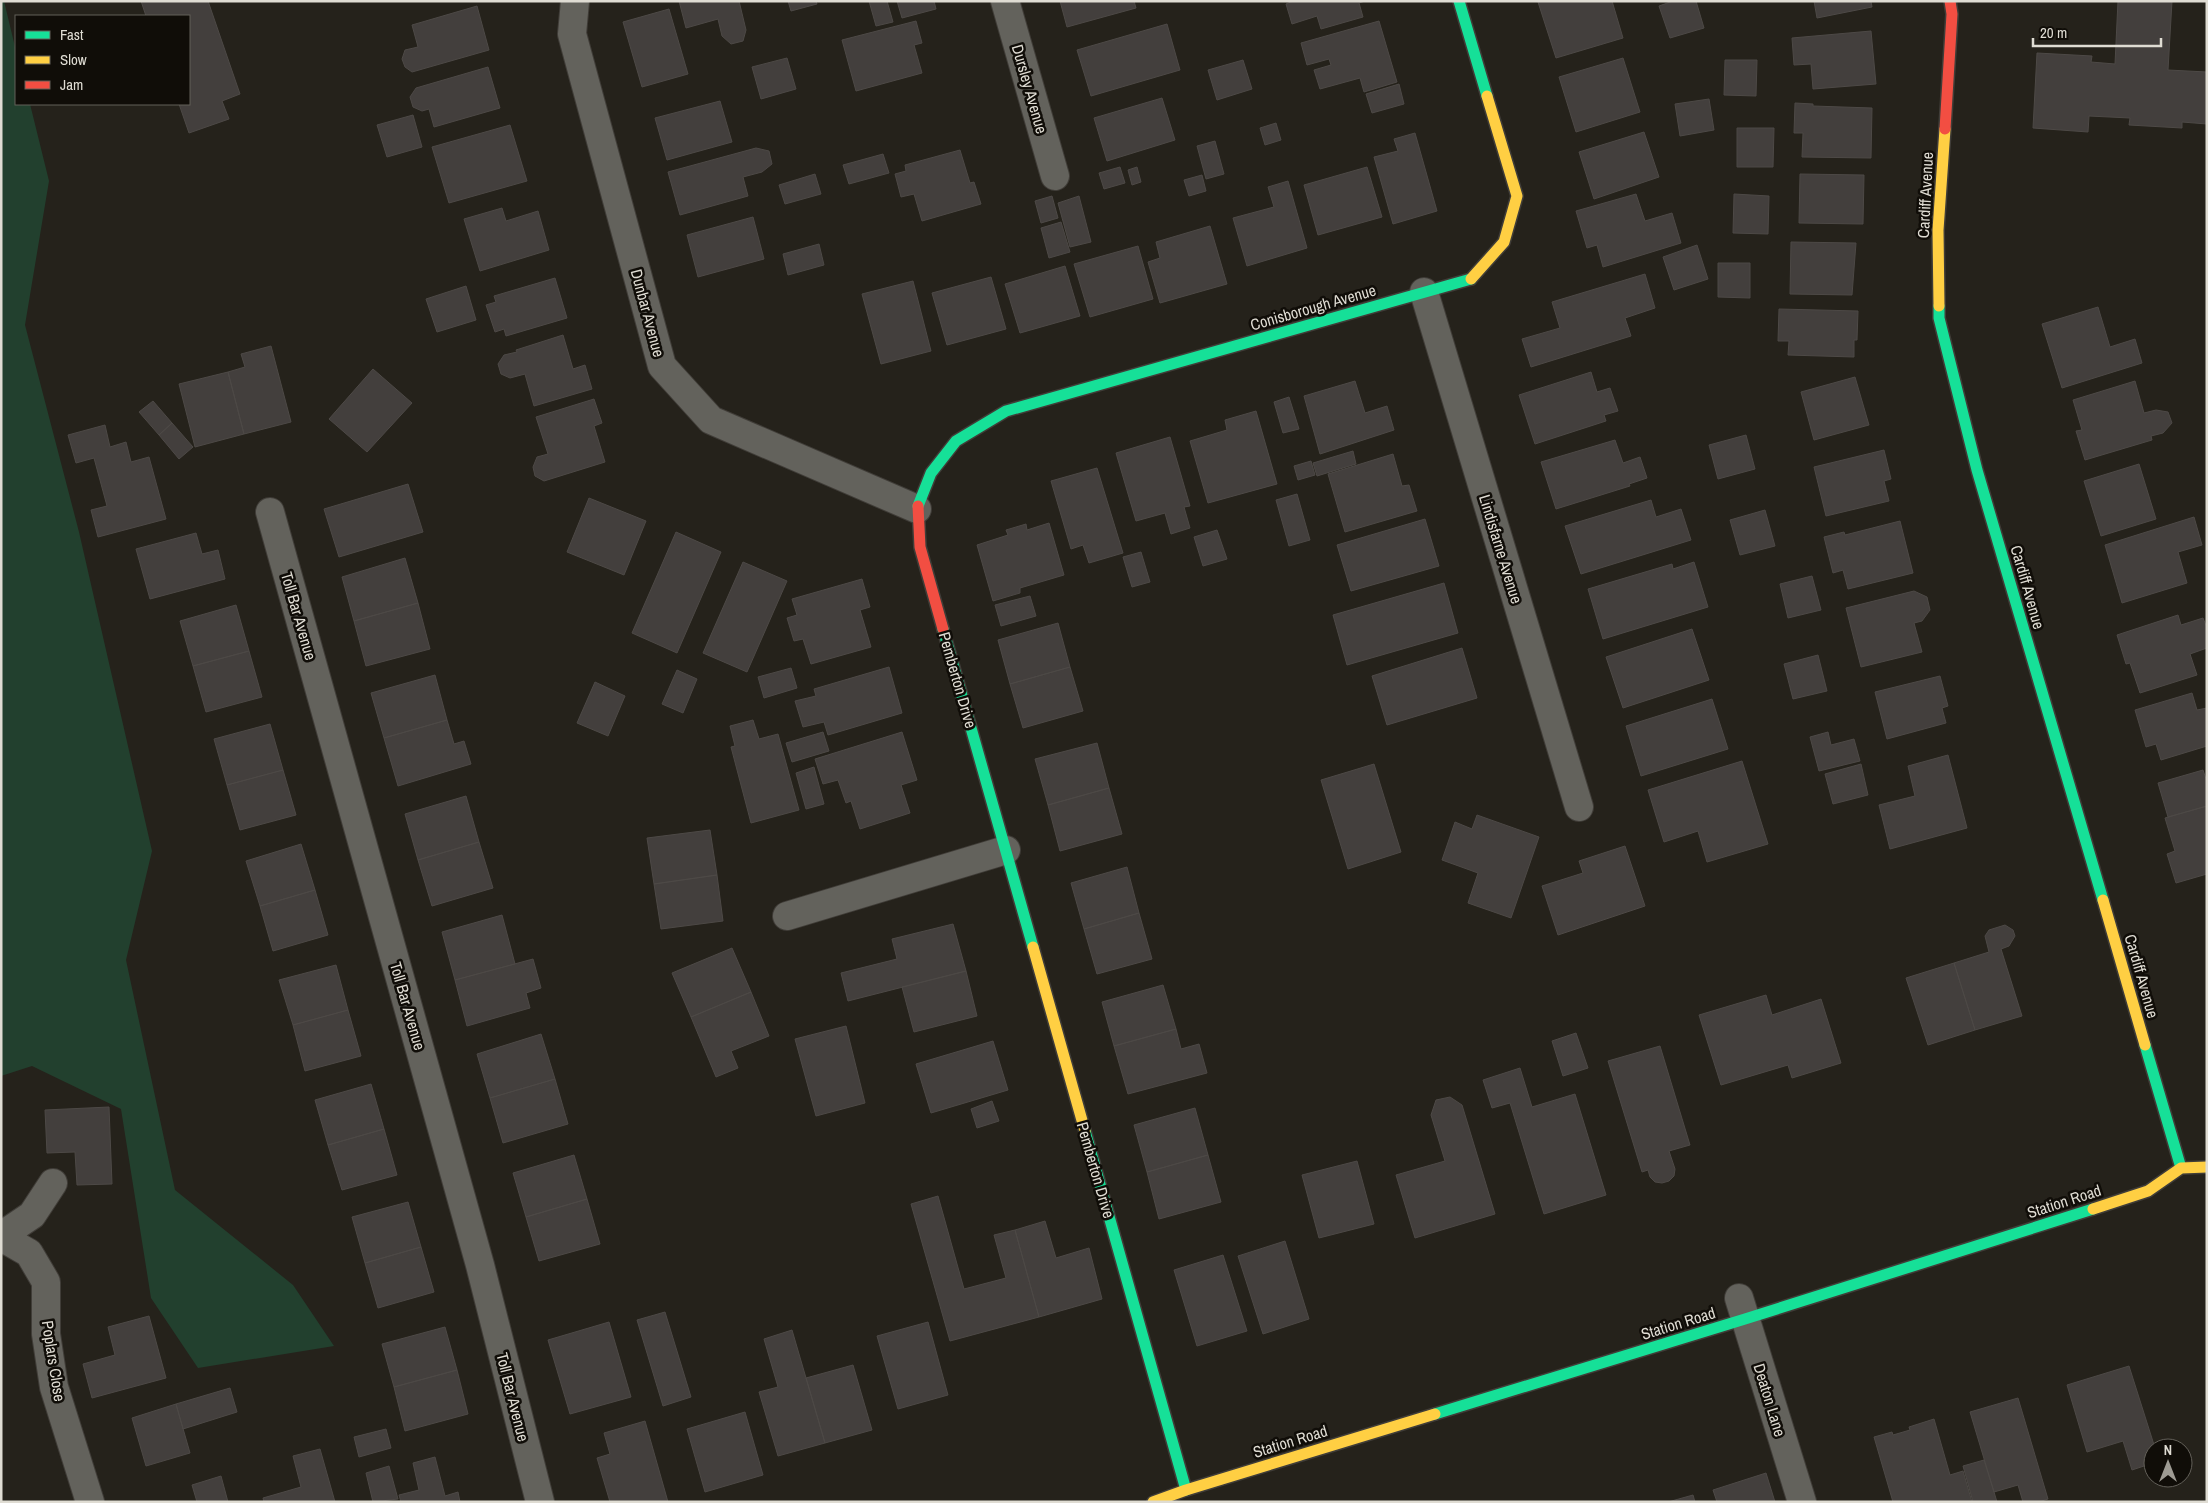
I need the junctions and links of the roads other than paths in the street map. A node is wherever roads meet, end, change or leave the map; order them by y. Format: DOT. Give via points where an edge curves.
graph roads {
  1 [pos="575,1"];
  2 [pos="1005,1"];
  3 [pos="1459,1"];
  4 [pos="1950,1"];
  5 [pos="1055,176"];
  6 [pos="1424,292"];
  7 [pos="917,509"];
  8 [pos="270,512"];
  9 [pos="1579,807"];
  10 [pos="1006,850"];
  11 [pos="787,916"];
  12 [pos="2207,1167"];
  13 [pos="2181,1168"];
  14 [pos="53,1183"];
  15 [pos="1,1236"];
  16 [pos="1742,1309"];
  17 [pos="1186,1490"];
  18 [pos="90,1502"];
  19 [pos="540,1502"];
  20 [pos="1153,1502"];
  21 [pos="1802,1502"];
  1 -- 7 [label="street, Dunbar Avenue" via="572,34 662,366 711,420"];
  2 -- 5 [label="street, Dursley Avenue"];
  3 -- 6 [label="street, Conisborough Avenue" via="1517,196 1504,242 1471,279"];
  4 -- 13 [label="street, Cardiff Avenue" via="1952,14 1938,230 1939,318 1977,470"];
  6 -- 7 [label="street, Conisborough Avenue" via="1006,411 956,441 931,473"];
  6 -- 9 [label="street, Lindisfarne Avenue"];
  7 -- 10 [label="street, Pemberton Drive" via="920,547"];
  8 -- 19 [label="street, Toll Bar Avenue" via="480,1265"];
  10 -- 11 [label="street"];
  10 -- 17 [label="street, Pemberton Drive"];
  12 -- 13 [label="street"];
  13 -- 16 [label="street, Station Road" via="2148,1191"];
  14 -- 15 [label="street, Poplars Close" via="32,1215"];
  15 -- 18 [label="street, Poplars Close" via="29,1253 46,1282 46,1334 54,1388"];
  16 -- 17 [label="street, Station Road"];
  16 -- 21 [label="street, Deaton Lane"];
  17 -- 20 [label="street, Station Road"];
}
